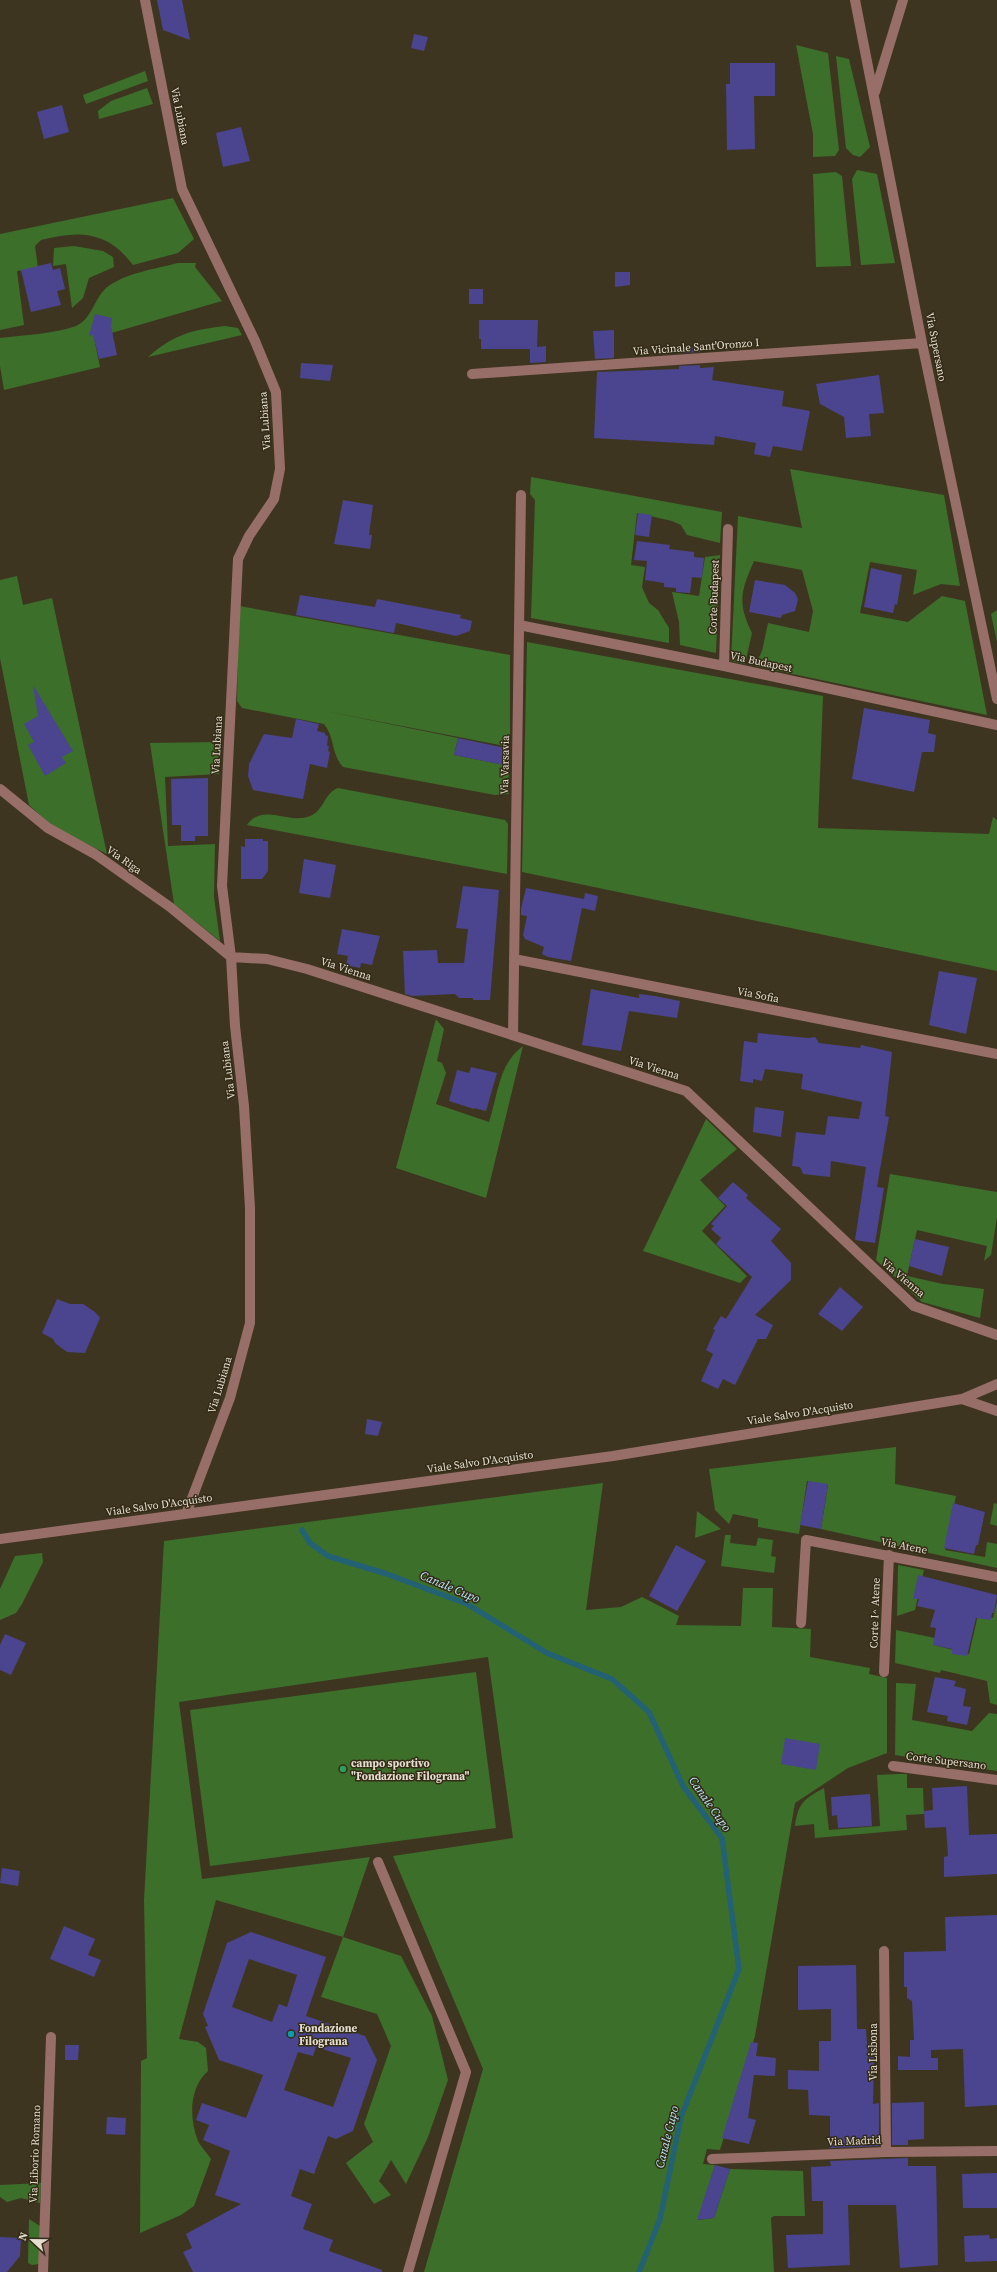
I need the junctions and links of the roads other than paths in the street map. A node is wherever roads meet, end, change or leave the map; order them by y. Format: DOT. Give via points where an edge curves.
graph roads {
  1 [pos="145,0"];
  2 [pos="855,0"];
  3 [pos="903,0"];
  4 [pos="874,94"];
  5 [pos="922,343"];
  6 [pos="472,374"];
  7 [pos="521,495"];
  8 [pos="728,529"];
  9 [pos="519,625"];
  10 [pos="724,666"];
  11 [pos="997,699"];
  12 [pos="997,725"];
  13 [pos="0,789"];
  14 [pos="231,957"];
  15 [pos="514,959"];
  16 [pos="512,1036"];
  17 [pos="997,1054"];
  18 [pos="997,1335"];
  19 [pos="997,1384"];
  20 [pos="962,1399"];
  21 [pos="997,1411"];
  22 [pos="186,1514"];
  23 [pos="0,1539"];
  24 [pos="889,1555"];
  25 [pos="997,1577"];
  26 [pos="801,1623"];
  27 [pos="884,1672"];
  28 [pos="893,1766"];
  29 [pos="997,1780"];
  30 [pos="378,1862"];
  31 [pos="884,1951"];
  32 [pos="51,2038"];
  33 [pos="997,2151"];
  34 [pos="886,2152"];
  35 [pos="712,2159"];
  36 [pos="43,2272"];
  37 [pos="408,2272"];
  1 -- 14 [label="street, Via Lubiana" via="182,189 255,341 276,392 280,469 274,499 249,536 238,559 222,886"];
  2 -- 4 [label="street, Via Supersano"];
  3 -- 4 [label="street"];
  4 -- 5 [label="street, Via Supersano"];
  5 -- 6 [label="street, Via Vicinale Sant'Oronzo I"];
  5 -- 11 [label="street, Via Supersano"];
  7 -- 9 [label="street, Via Varsavia"];
  8 -- 10 [label="street, Corte Budapest"];
  9 -- 10 [label="street, Via Budapest"];
  9 -- 15 [label="street, Via Varsavia"];
  10 -- 12 [label="street, Via Budapest"];
  13 -- 14 [label="street, Via Riga" via="48,828 95,854 170,908"];
  14 -- 16 [label="street, Via Vienna" via="267,959 307,969"];
  14 -- 22 [label="street, Via Lubiana" via="250,1208 250,1323 230,1398"];
  15 -- 16 [label="street, Via Varsavia"];
  15 -- 17 [label="street, Via Sofia"];
  16 -- 18 [label="street, Via Vienna" via="686,1091 914,1306"];
  19 -- 20 [label="street, Viale Salvo D'Acquisto"];
  20 -- 21 [label="street, Viale Salvo D'Acquisto"];
  20 -- 22 [label="street, Viale Salvo D'Acquisto" via="613,1456"];
  22 -- 23 [label="street, Viale Salvo D'Acquisto"];
  24 -- 25 [label="street, Via Atene"];
  24 -- 26 [label="street, Via Atene" via="806,1540"];
  24 -- 27 [label="street, Corte I^ Atene"];
  28 -- 29 [label="street, Corte Supersano"];
  30 -- 37 [label="street" via="466,2072"];
  31 -- 34 [label="street, Via Lisbona"];
  32 -- 36 [label="street, Via Liborio Romano"];
  33 -- 34 [label="street, Via Madrid"];
  34 -- 35 [label="street, Via Madrid"];
}
